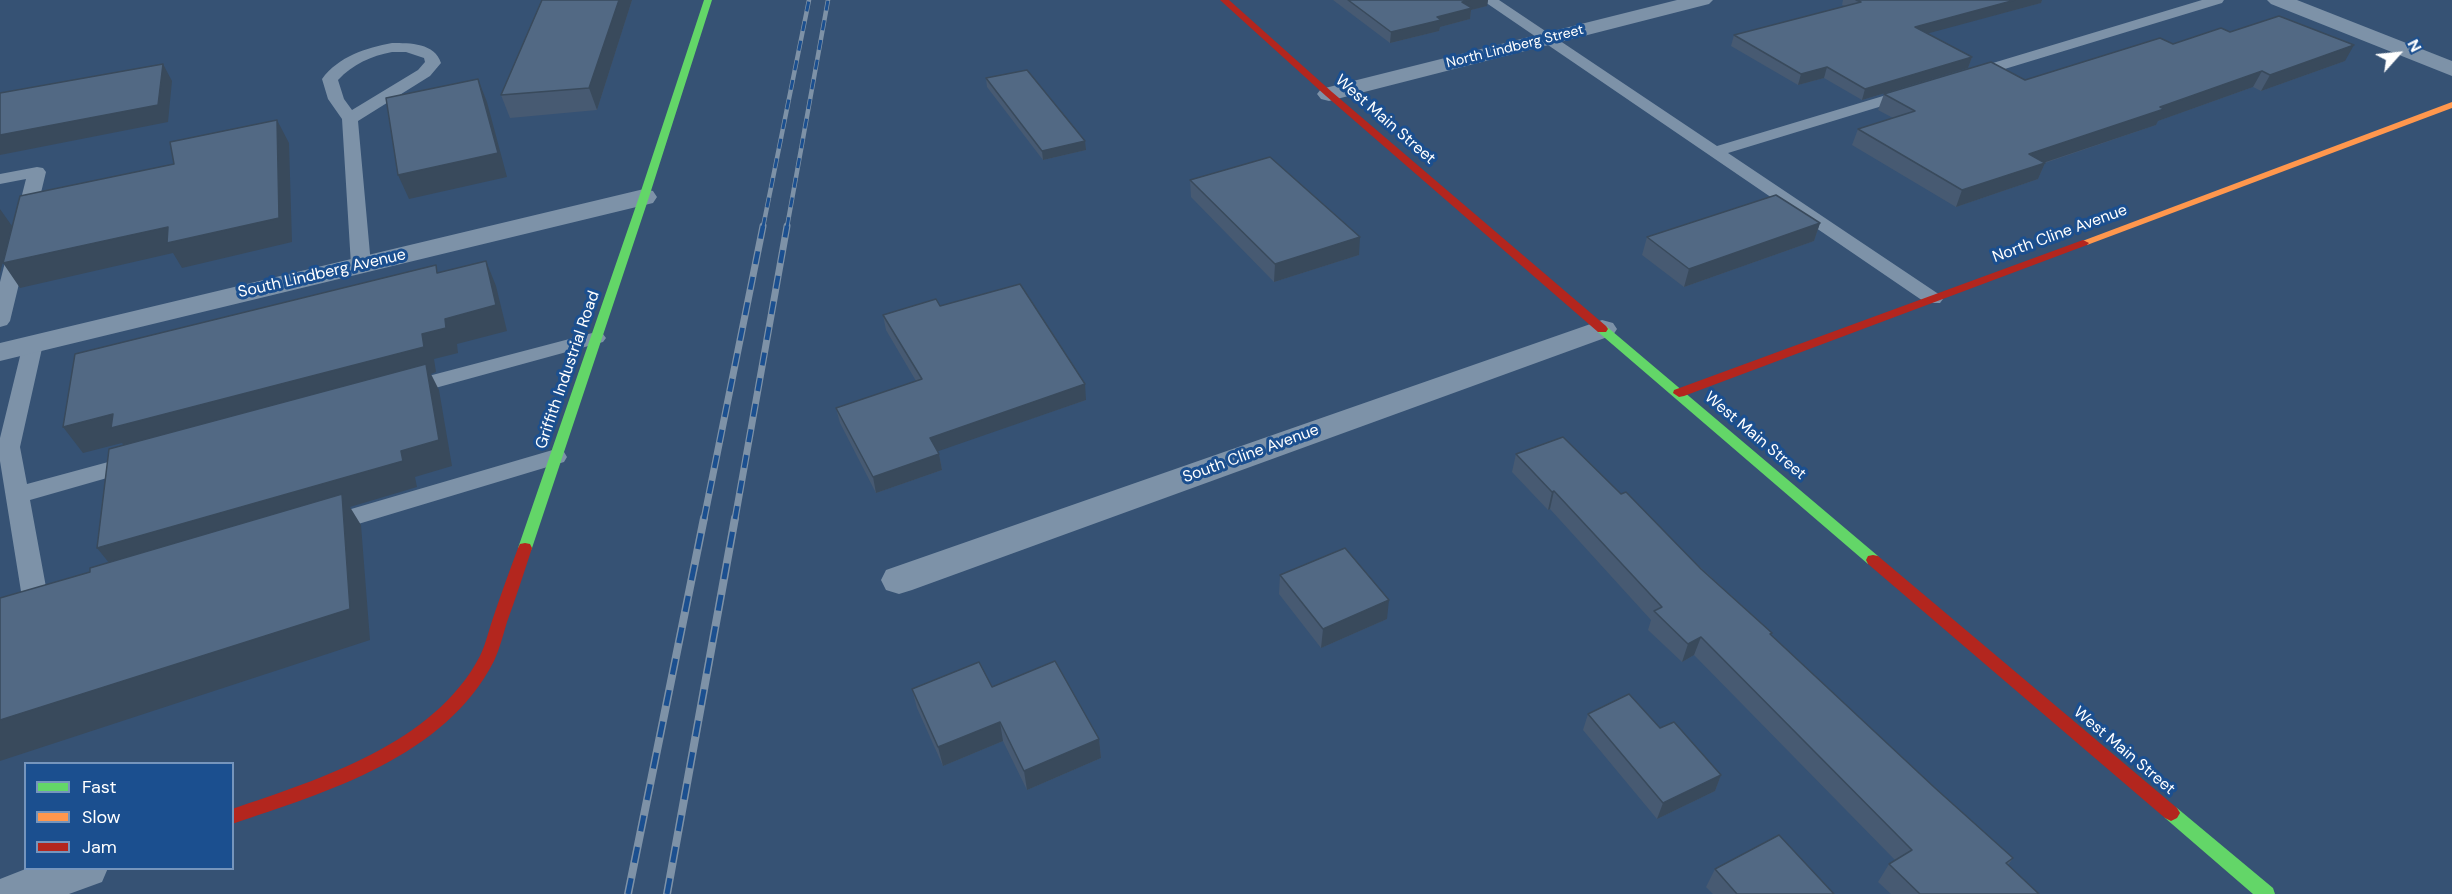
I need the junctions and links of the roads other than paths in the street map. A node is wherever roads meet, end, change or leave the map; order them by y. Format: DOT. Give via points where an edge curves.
graph roads {
  1 [pos="708,0"];
  2 [pos="1224,0"];
  3 [pos="1489,0"];
  4 [pos="1702,0"];
  5 [pos="2217,0"];
  6 [pos="2278,0"];
  7 [pos="1547,39"];
  8 [pos="2452,69"];
  9 [pos="1954,79"];
  10 [pos="1920,90"];
  11 [pos="1329,94"];
  12 [pos="2452,105"];
  13 [pos="350,119"];
  14 [pos="1714,152"];
  15 [pos="0,179"];
  16 [pos="644,197"];
  17 [pos="361,265"];
  18 [pos="1933,298"];
  19 [pos="0,321"];
  20 [pos="1602,329"];
  21 [pos="596,338"];
  22 [pos="33,344"];
  23 [pos="0,352"];
  24 [pos="1679,393"];
  25 [pos="387,395"];
  26 [pos="556,457"];
  27 [pos="156,458"];
  28 [pos="17,495"];
  29 [pos="308,530"];
  30 [pos="900,580"];
  31 [pos="71,600"];
  32 [pos="234,816"];
  33 [pos="80,870"];
  34 [pos="14,894"];
  35 [pos="2266,894"];
  1 -- 16 [label="street, Griffith Industrial Road"];
  2 -- 11 [label="street, West Main Street"];
  3 -- 7 [label="lane"];
  4 -- 7 [label="street, North Lindberg Street"];
  5 -- 9 [label="lane"];
  6 -- 8 [label="street"];
  7 -- 11 [label="street, North Lindberg Street"];
  7 -- 14 [label="lane"];
  10 -- 14 [label="lane"];
  11 -- 20 [label="street, West Main Street"];
  12 -- 18 [label="street, North Cline Avenue"];
  13 -- 13 [label="lane" via="424,72 432,63 431,56 415,49 387,49 344,65 330,79 331,88"];
  13 -- 17 [label="lane"];
  14 -- 18 [label="lane"];
  15 -- 19 [label="lane" via="37,172"];
  16 -- 17 [label="street, South Lindberg Avenue"];
  16 -- 21 [label="street, Griffith Industrial Road"];
  17 -- 22 [label="street, South Lindberg Avenue"];
  18 -- 24 [label="street, North Cline Avenue"];
  20 -- 24 [label="street, West Main Street"];
  20 -- 30 [label="street, South Cline Avenue"];
  21 -- 25 [label="lane"];
  21 -- 26 [label="street, Griffith Industrial Road"];
  22 -- 23 [label="street, South Lindberg Avenue"];
  22 -- 28 [label="lane" via="9,447"];
  24 -- 35 [label="street, West Main Street"];
  26 -- 29 [label="lane"];
  26 -- 32 [label="street, Griffith Industrial Road" via="487,658 466,691 424,731 368,766"];
  27 -- 28 [label="lane"];
  28 -- 31 [label="lane" via="37,610"];
  33 -- 34 [label="street"];
}
